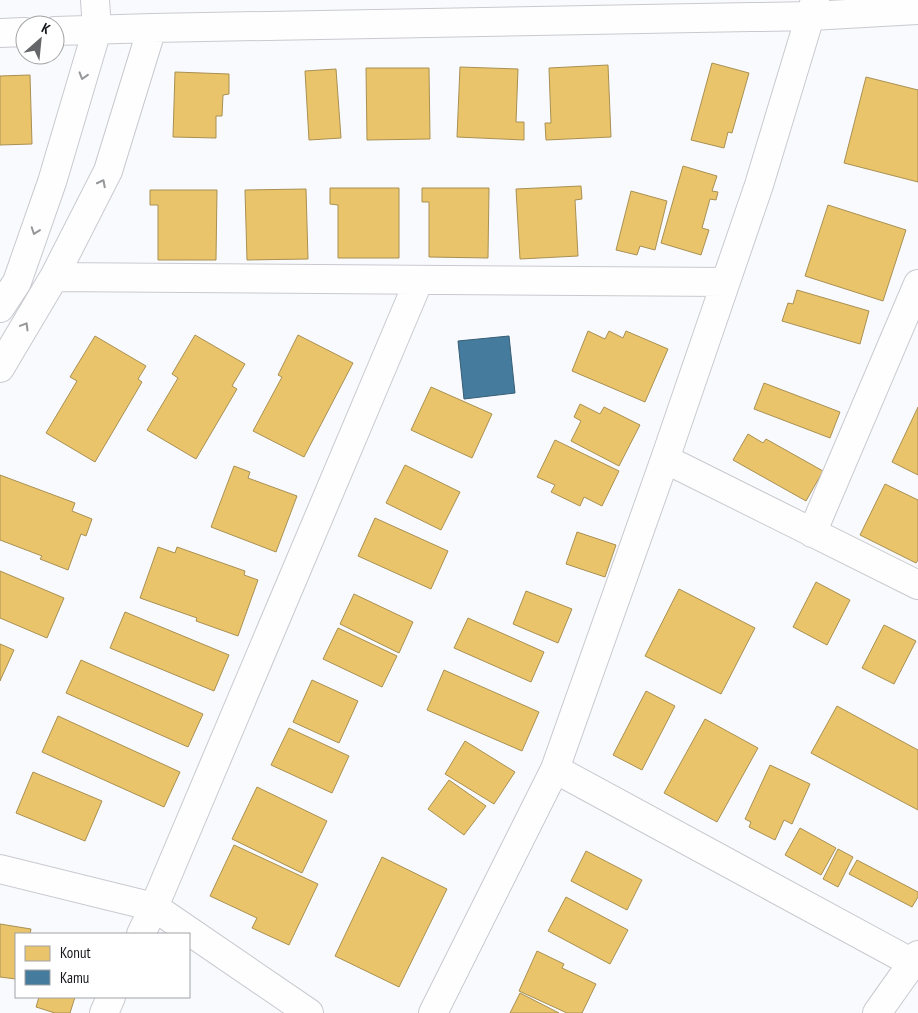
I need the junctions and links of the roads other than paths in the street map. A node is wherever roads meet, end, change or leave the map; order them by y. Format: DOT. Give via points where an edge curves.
graph roads {
  1 [pos="96,0"];
  2 [pos="813,8"];
  3 [pos="918,10"];
  4 [pos="152,28"];
  5 [pos="97,30"];
  6 [pos="65,31"];
  7 [pos="15,32"];
  8 [pos="0,33"];
  9 [pos="54,278"];
  10 [pos="419,280"];
  11 [pos="725,282"];
  12 [pos="8,283"];
  13 [pos="918,284"];
  14 [pos="0,308"];
  15 [pos="0,368"];
  16 [pos="665,459"];
  17 [pos="812,533"];
  18 [pos="918,585"];
  19 [pos="555,769"];
  20 [pos="0,869"];
  21 [pos="154,907"];
  22 [pos="141,933"];
  23 [pos="916,962"];
  24 [pos="112,998"];
  25 [pos="104,1013"];
  26 [pos="309,1013"];
  27 [pos="434,1013"];
  28 [pos="877,1013"];
  1 -- 5 [label="street"];
  2 -- 3 [label="street"];
  2 -- 4 [label="street"];
  2 -- 11 [label="street"];
  4 -- 5 [label="street"];
  9 -- 4 [label="street, one-way" via="108,171"];
  5 -- 6 [label="street"];
  5 -- 12 [label="street, one-way" via="52,182"];
  7 -- 8 [label="street"];
  9 -- 10 [label="street"];
  15 -- 9 [label="street, one-way"];
  10 -- 11 [label="street"];
  10 -- 21 [label="street"];
  11 -- 16 [label="street"];
  12 -- 14 [label="street"];
  13 -- 17 [label="street"];
  16 -- 17 [label="street"];
  16 -- 19 [label="street"];
  17 -- 18 [label="street"];
  19 -- 23 [label="street"];
  19 -- 27 [label="street"];
  20 -- 21 [label="street"];
  21 -- 22 [label="street"];
  21 -- 26 [label="street"];
  23 -- 28 [label="street"];
  24 -- 25 [label="street"];
}
